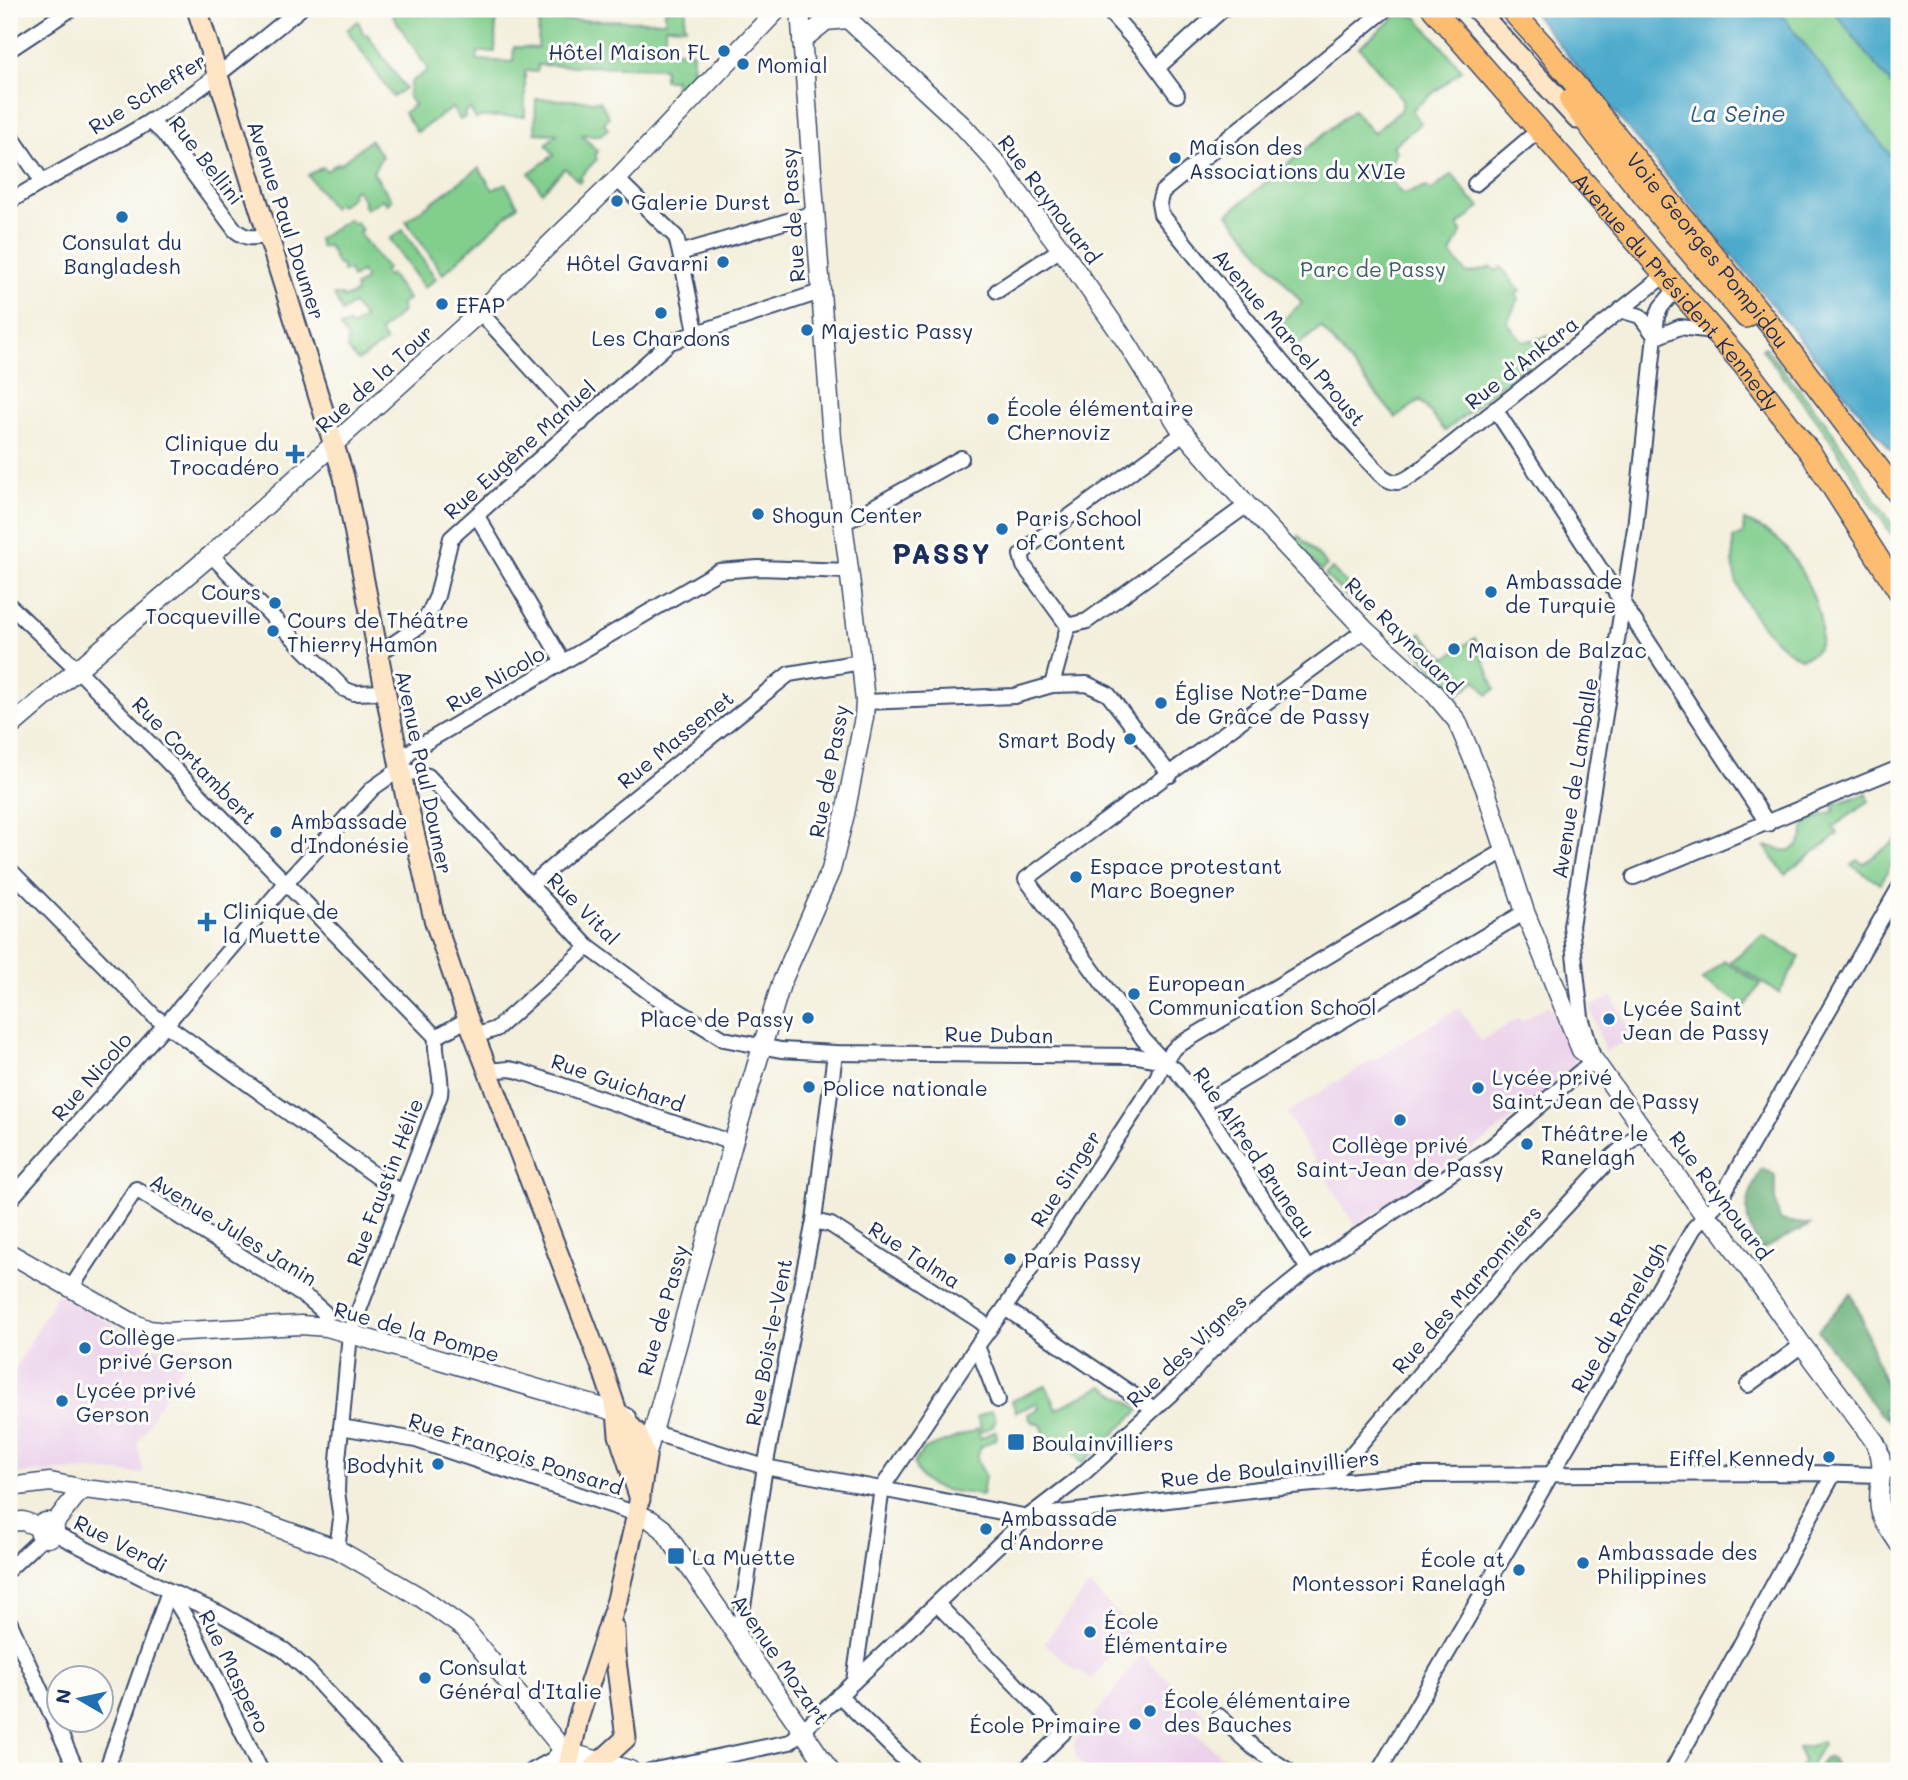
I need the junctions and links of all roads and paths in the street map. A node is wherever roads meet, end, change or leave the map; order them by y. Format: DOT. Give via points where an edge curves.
graph roads {
  1 [pos="197,9"];
  2 [pos="300,9"];
  3 [pos="1107,9"];
  4 [pos="1223,9"];
  5 [pos="1386,9"];
  6 [pos="1433,9"];
  7 [pos="1476,9"];
  8 [pos="1508,9"];
  9 [pos="67,10"];
  10 [pos="778,10"];
  11 [pos="800,12"];
  12 [pos="842,14"];
  13 [pos="802,40"];
  14 [pos="9,50"];
  15 [pos="1157,68"];
  16 [pos="217,75"];
  17 [pos="1177,95"];
  18 [pos="150,121"];
  19 [pos="1539,130"];
  20 [pos="9,133"];
  21 [pos="1603,145"];
  22 [pos="617,179"];
  23 [pos="42,181"];
  24 [pos="1475,184"];
  25 [pos="9,202"];
  26 [pos="814,213"];
  27 [pos="267,234"];
  28 [pos="1062,249"];
  29 [pos="680,253"];
  30 [pos="1693,257"];
  31 [pos="1672,281"];
  32 [pos="997,291"];
  33 [pos="820,292"];
  34 [pos="1620,310"];
  35 [pos="480,313"];
  36 [pos="696,331"];
  37 [pos="1716,331"];
  38 [pos="1656,337"];
  39 [pos="1821,394"];
  40 [pos="1495,409"];
  41 [pos="581,423"];
  42 [pos="1184,433"];
  43 [pos="335,444"];
  44 [pos="961,458"];
  45 [pos="1402,482"];
  46 [pos="1899,495"];
  47 [pos="1247,505"];
  48 [pos="477,516"];
  49 [pos="844,523"];
  50 [pos="211,555"];
  51 [pos="850,570"];
  52 [pos="1899,591"];
  53 [pos="1623,600"];
  54 [pos="9,605"];
  55 [pos="1068,625"];
  56 [pos="1365,630"];
  57 [pos="378,654"];
  58 [pos="563,662"];
  59 [pos="861,662"];
  60 [pos="78,670"];
  61 [pos="1052,685"];
  62 [pos="385,692"];
  63 [pos="865,702"];
  64 [pos="9,728"];
  65 [pos="1899,768"];
  66 [pos="400,769"];
  67 [pos="1170,775"];
  68 [pos="1768,824"];
  69 [pos="1504,851"];
  70 [pos="9,869"];
  71 [pos="1634,877"];
  72 [pos="286,883"];
  73 [pos="531,885"];
  74 [pos="1899,888"];
  75 [pos="1525,912"];
  76 [pos="588,947"];
  77 [pos="164,1025"];
  78 [pos="1578,1025"];
  79 [pos="471,1028"];
  80 [pos="436,1037"];
  81 [pos="761,1047"];
  82 [pos="835,1053"];
  83 [pos="1594,1060"];
  84 [pos="1163,1061"];
  85 [pos="488,1071"];
  86 [pos="1202,1104"];
  87 [pos="1643,1130"];
  88 [pos="733,1143"];
  89 [pos="403,1191"];
  90 [pos="9,1200"];
  91 [pos="1705,1216"];
  92 [pos="814,1221"];
  93 [pos="9,1254"];
  94 [pos="1308,1269"];
  95 [pos="71,1288"];
  96 [pos="1005,1308"];
  97 [pos="327,1327"];
  98 [pos="989,1329"];
  99 [pos="351,1334"];
  100 [pos="1802,1345"];
  101 [pos="977,1346"];
  102 [pos="1748,1385"];
  103 [pos="998,1400"];
  104 [pos="1154,1409"];
  105 [pos="617,1412"];
  106 [pos="341,1426"];
  107 [pos="651,1432"];
  108 [pos="646,1457"];
  109 [pos="1899,1463"];
  110 [pos="765,1467"];
  111 [pos="1552,1473"];
  112 [pos="1833,1475"];
  113 [pos="1882,1475"];
  114 [pos="1328,1482"];
  115 [pos="9,1487"];
  116 [pos="882,1488"];
  117 [pos="84,1489"];
  118 [pos="638,1506"];
  119 [pos="1028,1517"];
  120 [pos="9,1522"];
  121 [pos="47,1531"];
  122 [pos="1899,1544"];
  123 [pos="337,1549"];
  124 [pos="9,1569"];
  125 [pos="169,1591"];
  126 [pos="617,1600"];
  127 [pos="937,1604"];
  128 [pos="9,1621"];
  129 [pos="738,1638"];
  130 [pos="854,1681"];
  131 [pos="839,1695"];
  132 [pos="1219,1716"];
  133 [pos="802,1731"];
  134 [pos="625,1738"];
  135 [pos="567,1758"];
  136 [pos="595,1766"];
  137 [pos="77,1771"];
  138 [pos="106,1771"];
  139 [pos="261,1771"];
  140 [pos="399,1771"];
  141 [pos="532,1771"];
  142 [pos="632,1771"];
  143 [pos="650,1771"];
  144 [pos="830,1771"];
  145 [pos="916,1771"];
  146 [pos="1024,1771"];
  147 [pos="1289,1771"];
  148 [pos="1379,1771"];
  149 [pos="1672,1771"];
  1 -- 16 [label="main road, Avenue Paul Doumer"];
  2 -- 16 [label="street, Rue Scheffer"];
  3 -- 15 [label="street"];
  4 -- 15 [label="street"];
  5 -- 45 [label="street, Avenue Marcel Proust" via="1162,192 1159,203 1161,214 1335,425 1388,481"];
  6 -- 19 [label="main road, Avenue du Président Kennedy"];
  7 -- 21 [label="main road"];
  8 -- 21 [label="main road"];
  8 -- 39 [label="main road, Voie Georges Pompidou" via="1775,331"];
  9 -- 14 [label="street"];
  10 -- 11 [label="street"];
  10 -- 22 [label="street, Rue de la Tour"];
  11 -- 13 [label="street, Rue de Passy"];
  12 -- 13 [label="street"];
  12 -- 28 [label="street, Rue Raynouard" via="962,125"];
  13 -- 26 [label="street, Rue de Passy"];
  15 -- 17 [label="street"];
  16 -- 18 [label="street, Rue Scheffer"];
  16 -- 27 [label="main road, Avenue Paul Doumer"];
  18 -- 23 [label="street, Rue Scheffer"];
  18 -- 27 [label="street, Rue Bellini" via="235,230 256,239"];
  19 -- 24 [label="street"];
  19 -- 31 [label="main road, Avenue du Président Kennedy"];
  20 -- 23 [label="street"];
  21 -- 30 [label="main road"];
  22 -- 29 [label="street" via="676,237"];
  22 -- 35 [label="street, Rue de la Tour"];
  23 -- 25 [label="street, Rue Scheffer"];
  26 -- 29 [label="street"];
  26 -- 33 [label="street, Rue de Passy"];
  27 -- 43 [label="main road, Avenue Paul Doumer"];
  28 -- 32 [label="street"];
  28 -- 42 [label="street, Rue Raynouard"];
  29 -- 36 [label="street"];
  30 -- 31 [label="main road"];
  30 -- 39 [label="main road"];
  31 -- 34 [label="street, Rue d'Ankara"];
  31 -- 37 [label="main road, Avenue du Président Kennedy"];
  31 -- 38 [label="street, Avenue de Lamballe" via="1657,316"];
  33 -- 36 [label="street, Rue Eugène Manuel"];
  33 -- 49 [label="street, Rue de Passy"];
  34 -- 38 [label="street" via="1640,316"];
  34 -- 40 [label="street, Rue d'Ankara"];
  35 -- 41 [label="street"];
  35 -- 43 [label="street, Rue de la Tour"];
  36 -- 41 [label="street, Rue Eugène Manuel" via="670,342"];
  37 -- 38 [label="street" via="1680,327"];
  37 -- 52 [label="main road, Avenue du Président Kennedy" via="1812,455"];
  38 -- 53 [label="street, Avenue de Lamballe"];
  39 -- 46 [label="main road, Voie Georges Pompidou"];
  40 -- 45 [label="street, Rue d'Ankara"];
  40 -- 53 [label="street"];
  41 -- 48 [label="street, Rue Eugène Manuel"];
  42 -- 47 [label="street, Rue Raynouard"];
  42 -- 55 [label="street" via="1021,555 1024,566"];
  43 -- 50 [label="street, Rue de la Tour"];
  43 -- 57 [label="main road, Avenue Paul Doumer"];
  44 -- 49 [label="street"];
  47 -- 55 [label="street" via="1087,621"];
  47 -- 56 [label="street, Rue Raynouard"];
  48 -- 57 [label="street, Rue Eugène Manuel" via="449,541 429,613 418,627"];
  48 -- 58 [label="street"];
  49 -- 51 [label="street, Rue de Passy"];
  50 -- 60 [label="street, Rue de la Tour"];
  50 -- 62 [label="street" via="344,689"];
  51 -- 58 [label="street, Rue Nicolo" via="719,571"];
  51 -- 59 [label="street, Rue de Passy"];
  53 -- 68 [label="street"];
  53 -- 78 [label="street, Avenue de Lamballe" via="1572,926"];
  54 -- 60 [label="street, Rue Cortambert"];
  55 -- 61 [label="street"];
  56 -- 67 [label="street"];
  56 -- 69 [label="street, Rue Raynouard" via="1431,690 1457,721 1485,788"];
  57 -- 62 [label="main road, Avenue Paul Doumer"];
  58 -- 66 [label="street, Rue Nicolo" via="409,752"];
  59 -- 63 [label="street, Rue de Passy"];
  59 -- 73 [label="street, Rue Massenet" via="789,674"];
  60 -- 64 [label="street, Rue de la Tour"];
  60 -- 72 [label="street, Rue Cortambert"];
  61 -- 63 [label="street" via="1014,695"];
  61 -- 67 [label="street" via="1087,684 1108,694"];
  62 -- 66 [label="main road, Avenue Paul Doumer"];
  63 -- 81 [label="street, Rue de Passy" via="831,870 781,984"];
  65 -- 68 [label="street"];
  66 -- 72 [label="street, Rue Nicolo" via="373,788"];
  66 -- 73 [label="street, Rue Vital" via="428,776"];
  66 -- 79 [label="main road, Avenue Paul Doumer" via="433,919"];
  67 -- 84 [label="street, Rue Alfred Bruneau" via="1026,879"];
  68 -- 71 [label="street"];
  69 -- 75 [label="street, Rue Raynouard"];
  69 -- 84 [label="street, Rue Singer" via="1177,1046"];
  70 -- 77 [label="street"];
  72 -- 77 [label="street, Rue Nicolo"];
  72 -- 80 [label="street, Rue Cortambert"];
  73 -- 76 [label="street, Rue Vital"];
  74 -- 91 [label="street, Rue du Ranelagh" via="1719,1201"];
  75 -- 78 [label="street, Rue Raynouard"];
  75 -- 86 [label="street"];
  76 -- 79 [label="street" via="496,1029"];
  76 -- 81 [label="street, Rue Vital" via="724,1039"];
  77 -- 89 [label="street"];
  77 -- 90 [label="street, Rue Nicolo"];
  78 -- 83 [label="street, Rue Raynouard" via="1581,1050"];
  79 -- 80 [label="street"];
  79 -- 85 [label="main road, Avenue Paul Doumer"];
  80 -- 89 [label="street, Rue Faustin Hélie" via="440,1095"];
  81 -- 82 [label="street"];
  81 -- 88 [label="street, Rue de Passy"];
  82 -- 84 [label="street, Rue Duban" via="1136,1056"];
  82 -- 92 [label="street, Rue Bois-le-Vent"];
  83 -- 87 [label="street, Rue Raynouard"];
  83 -- 94 [label="street, Rue des Vignes" via="1492,1146"];
  84 -- 86 [label="street, Rue Alfred Bruneau" via="1176,1070"];
  84 -- 96 [label="street, Rue Singer" via="1158,1076"];
  85 -- 88 [label="street, Rue Guichard" via="519,1071"];
  85 -- 105 [label="main road, Avenue Paul Doumer"];
  86 -- 94 [label="street, Rue Alfred Bruneau"];
  87 -- 91 [label="street, Rue Raynouard"];
  87 -- 114 [label="street, Rue des Marronniers" via="1516,1261"];
  88 -- 107 [label="street, Rue de Passy"];
  89 -- 99 [label="street, Rue Faustin Hélie"];
  91 -- 100 [label="street, Rue Raynouard" via="1721,1230"];
  91 -- 111 [label="street, Rue du Ranelagh"];
  92 -- 98 [label="street, Rue Talma" via="831,1224"];
  92 -- 110 [label="street, Rue Bois-le-Vent"];
  93 -- 95 [label="street, Rue de la Pompe"];
  94 -- 104 [label="street, Rue des Vignes" via="1237,1327"];
  95 -- 97 [label="street, Rue de la Pompe" via="149,1330"];
  95 -- 97 [label="street, Avenue Jules Janin" via="136,1189 310,1300 324,1312"];
  96 -- 98 [label="street, Rue Singer"];
  96 -- 104 [label="street"];
  97 -- 99 [label="street, Rue de la Pompe"];
  98 -- 101 [label="street, Rue Singer"];
  99 -- 105 [label="street, Rue de la Pompe"];
  99 -- 106 [label="street, Rue Faustin Hélie"];
  100 -- 102 [label="street"];
  100 -- 113 [label="street, Rue Raynouard" via="1875,1442"];
  101 -- 103 [label="street"];
  101 -- 116 [label="street, Rue Singer"];
  104 -- 119 [label="street, Rue des Vignes"];
  105 -- 107 [label="street"];
  105 -- 108 [label="main road" via="637,1433"];
  105 -- 118 [label="main road"];
  106 -- 118 [label="street, Rue François Ponsard" via="416,1440"];
  106 -- 123 [label="street, Rue Faustin Hélie"];
  107 -- 108 [label="street, Rue de Passy"];
  107 -- 110 [label="street, Rue de Boulainvilliers"];
  108 -- 118 [label="main road"];
  109 -- 113 [label="street"];
  110 -- 116 [label="street, Rue de Boulainvilliers"];
  110 -- 129 [label="street, Rue Bois-le-Vent"];
  111 -- 112 [label="street, Rue de Boulainvilliers"];
  111 -- 114 [label="street, Rue de Boulainvilliers" via="1413,1475"];
  111 -- 148 [label="street, Rue du Ranelagh"];
  112 -- 113 [label="street, Rue de Boulainvilliers"];
  112 -- 149 [label="street"];
  113 -- 122 [label="street, Rue Raynouard" via="1880,1512"];
  114 -- 119 [label="street, Rue de Boulainvilliers"];
  115 -- 117 [label="street" via="50,1482"];
  116 -- 119 [label="street, Rue de Boulainvilliers"];
  116 -- 130 [label="street, Rue Singer"];
  117 -- 121 [label="street"];
  117 -- 123 [label="street" via="162,1498 245,1516"];
  118 -- 126 [label="main road"];
  118 -- 129 [label="street, Avenue Mozart" via="663,1529"];
  119 -- 127 [label="street, Rue des Vignes"];
  120 -- 121 [label="street" via="23,1521"];
  121 -- 124 [label="street"];
  121 -- 125 [label="street, Rue Verdi"];
  123 -- 135 [label="street" via="421,1597 465,1629"];
  125 -- 138 [label="street"];
  125 -- 139 [label="street, Rue Maspero" via="192,1628"];
  125 -- 140 [label="street, Rue Verdi" via="284,1650"];
  126 -- 134 [label="main road" via="614,1643"];
  126 -- 135 [label="main road"];
  127 -- 130 [label="street, Rue des Vignes"];
  127 -- 146 [label="street" via="1063,1733"];
  128 -- 137 [label="street"];
  129 -- 133 [label="street, Avenue Mozart"];
  130 -- 131 [label="street, Rue des Vignes"];
  131 -- 133 [label="street, Rue des Vignes"];
  131 -- 145 [label="street"];
  132 -- 147 [label="street" via="1254,1748"];
  133 -- 143 [label="street, Rue des Vignes" via="790,1742"];
  133 -- 144 [label="street, Avenue Mozart"];
  134 -- 136 [label="main road"];
  134 -- 142 [label="street"];
  135 -- 136 [label="street"];
  135 -- 141 [label="street"];
  136 -- 142 [label="street"];
}
